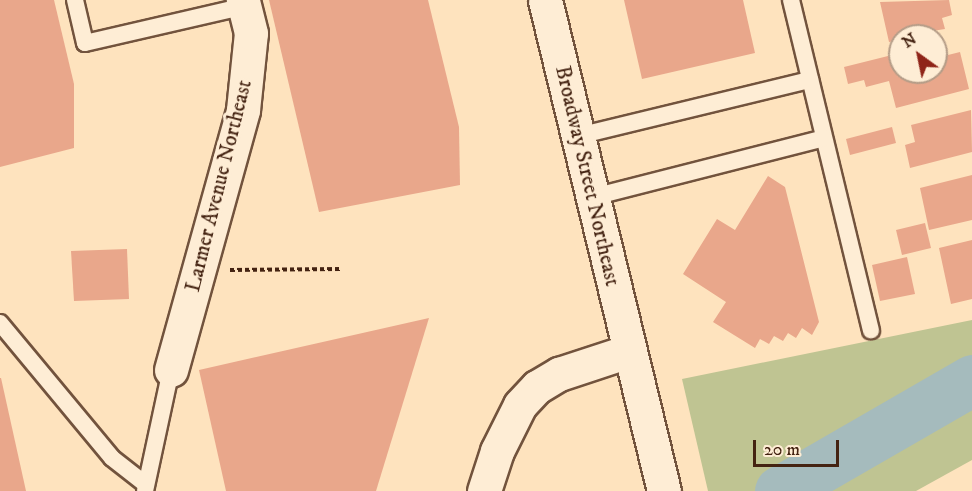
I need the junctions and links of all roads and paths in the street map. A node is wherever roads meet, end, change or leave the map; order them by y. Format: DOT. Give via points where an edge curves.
graph roads {
  1 [pos="75,0"];
  2 [pos="545,0"];
  3 [pos="790,0"];
  4 [pos="244,3"];
  5 [pos="810,80"];
  6 [pos="578,136"];
  7 [pos="824,138"];
  8 [pos="593,197"];
  9 [pos="342,269"];
  10 [pos="197,273"];
  11 [pos="0,322"];
  12 [pos="871,330"];
  13 [pos="629,351"];
  14 [pos="171,370"];
  15 [pos="144,487"];
  16 [pos="484,491"];
  17 [pos="664,491"];
  1 -- 4 [label="lane" via="85,43"];
  2 -- 6 [label="main road, Broadway Street Northeast"];
  3 -- 5 [label="lane"];
  4 -- 10 [label="main road, Larmer Avenue Northeast" via="251,33 243,110"];
  5 -- 6 [label="lane"];
  5 -- 7 [label="lane"];
  6 -- 8 [label="main road, Broadway Street Northeast"];
  7 -- 8 [label="lane"];
  7 -- 12 [label="lane"];
  8 -- 13 [label="main road, Broadway Street Northeast"];
  9 -- 10 [label="path"];
  10 -- 14 [label="main road, Larmer Avenue Northeast"];
  11 -- 15 [label="lane" via="112,458"];
  13 -- 16 [label="main road" via="559,374 537,387 520,405 496,451"];
  13 -- 17 [label="main road, Broadway Street Northeast"];
  14 -- 15 [label="lane"];
}
